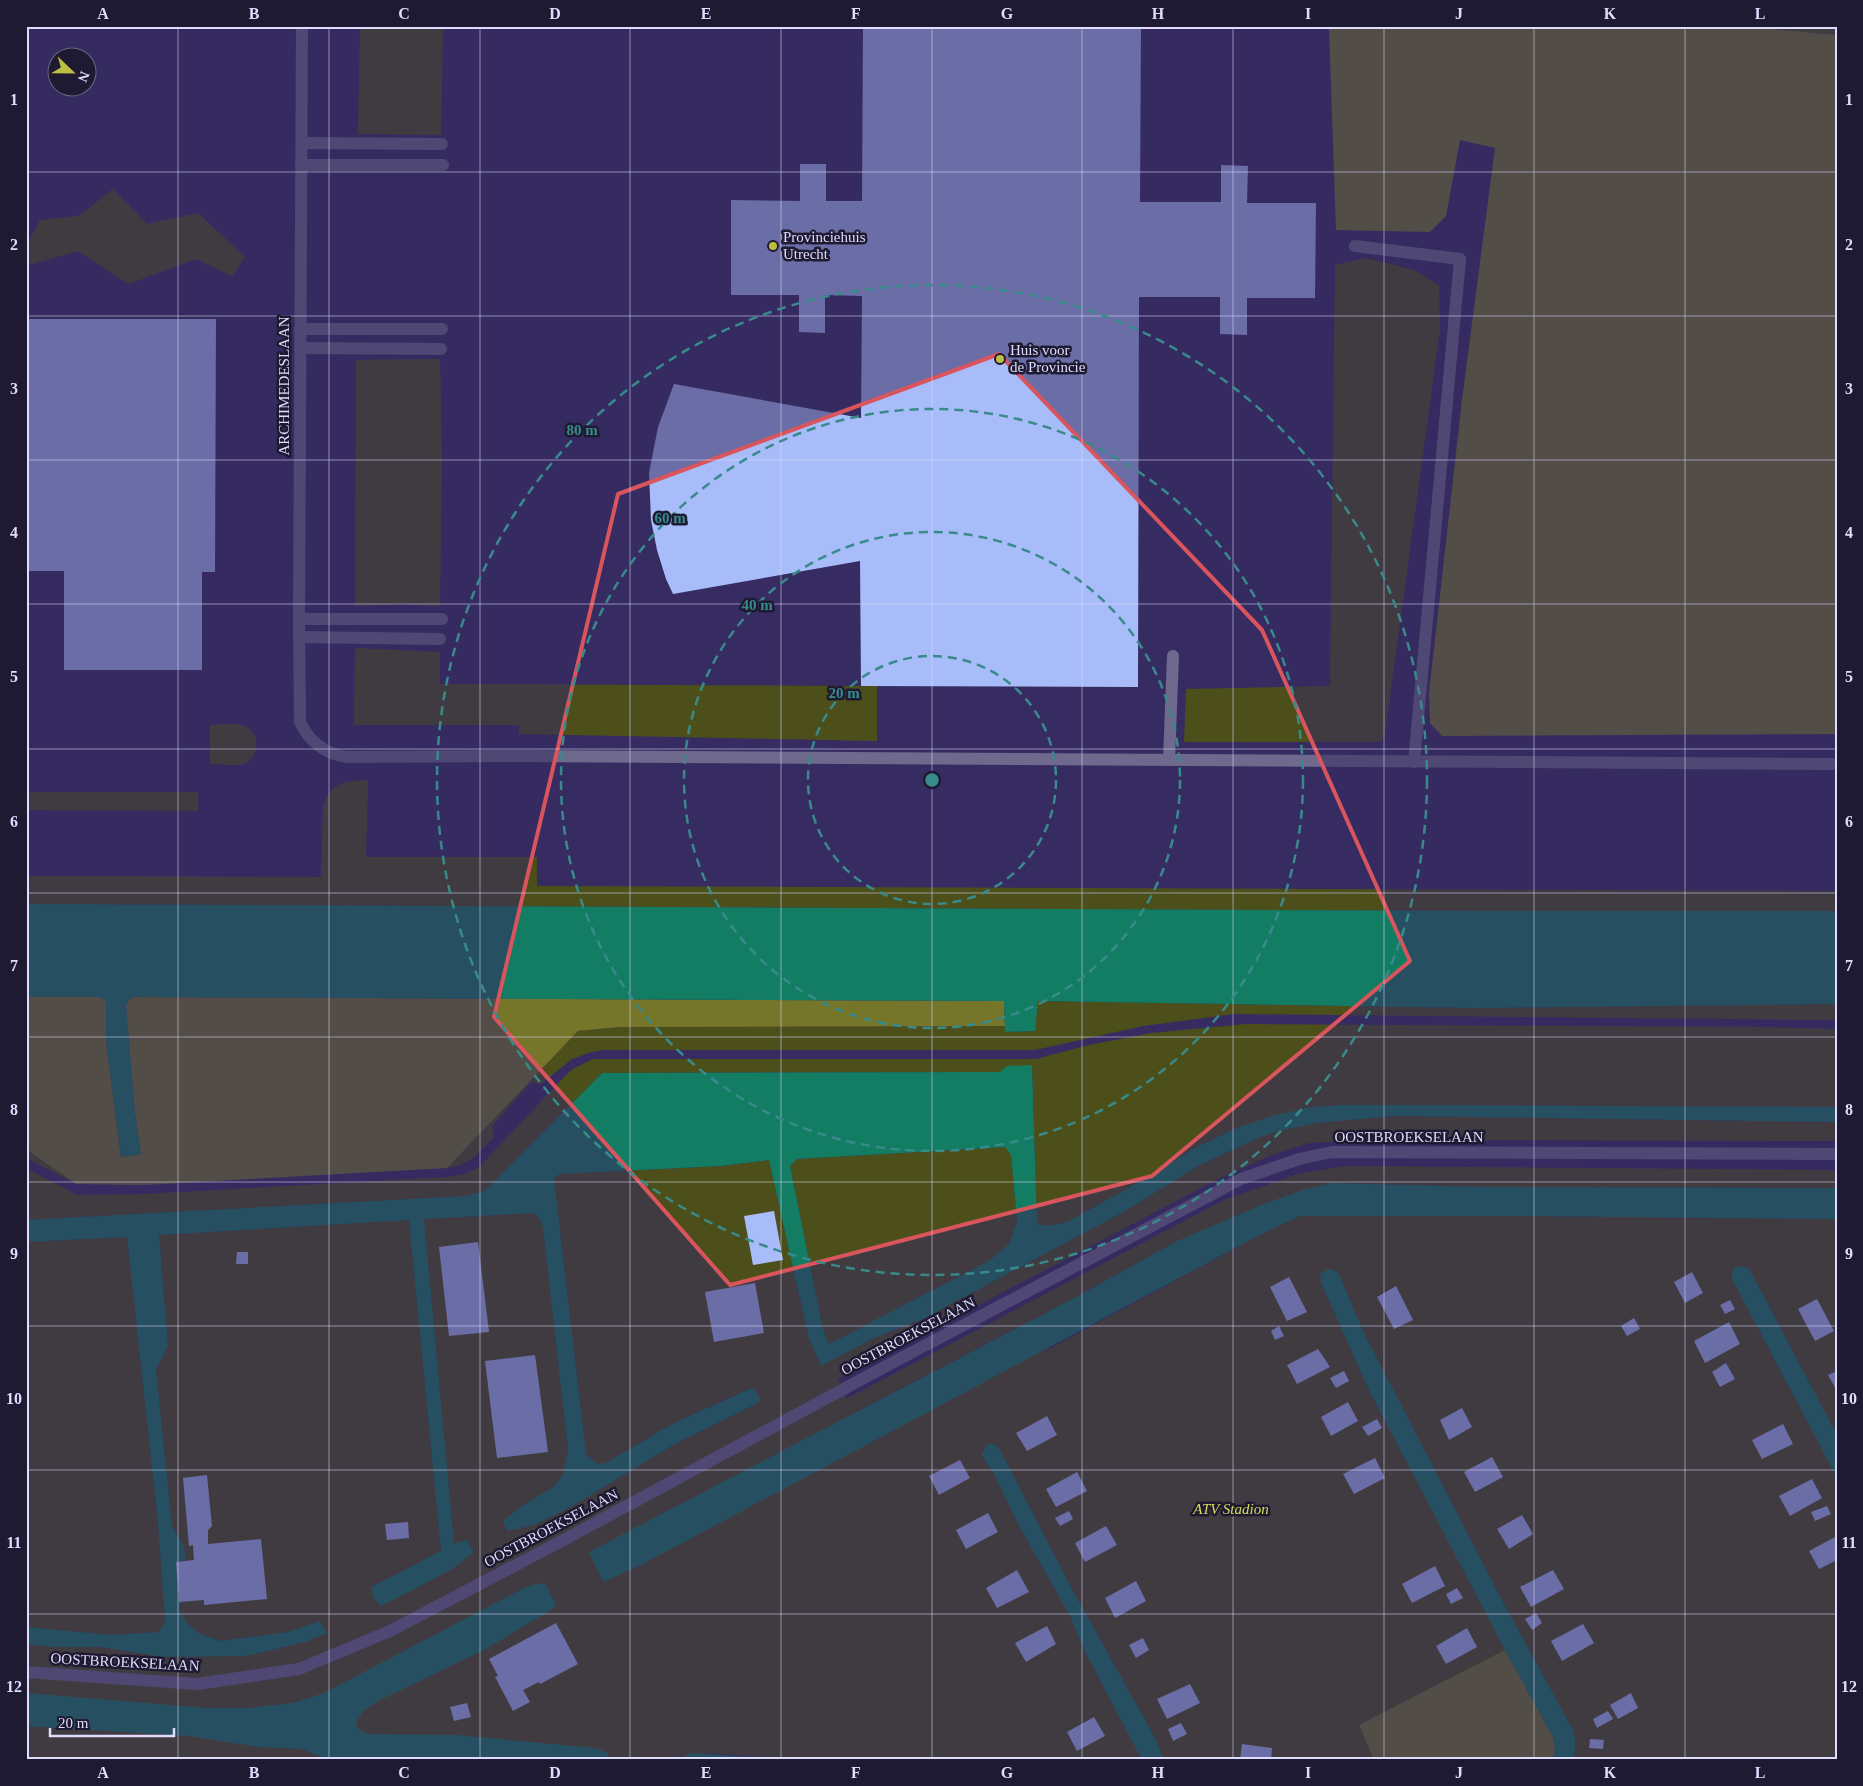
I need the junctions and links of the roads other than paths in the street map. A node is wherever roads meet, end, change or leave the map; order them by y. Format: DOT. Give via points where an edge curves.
graph roads {
  1 [pos="302,26"];
  2 [pos="302,144"];
  3 [pos="442,144"];
  4 [pos="301,165"];
  5 [pos="443,165"];
  6 [pos="1356,246"];
  7 [pos="300,329"];
  8 [pos="442,329"];
  9 [pos="300,348"];
  10 [pos="442,349"];
  11 [pos="442,618"];
  12 [pos="299,619"];
  13 [pos="299,637"];
  14 [pos="440,638"];
  15 [pos="1173,656"];
  16 [pos="1169,760"];
  17 [pos="1414,762"];
  18 [pos="1837,764"];
  19 [pos="1837,1154"];
  20 [pos="26,1672"];
  1 -- 2 [label="street, ARCHIMEDESLAAN"];
  2 -- 3 [label="street"];
  2 -- 4 [label="street, ARCHIMEDESLAAN"];
  4 -- 5 [label="street"];
  4 -- 7 [label="street, ARCHIMEDESLAAN"];
  6 -- 17 [label="street" via="1460,258"];
  7 -- 8 [label="street"];
  7 -- 9 [label="street, ARCHIMEDESLAAN"];
  9 -- 10 [label="street"];
  9 -- 12 [label="street, ARCHIMEDESLAAN"];
  11 -- 12 [label="street"];
  12 -- 13 [label="street, ARCHIMEDESLAAN"];
  13 -- 14 [label="street"];
  13 -- 16 [label="street, ARCHIMEDESLAAN" via="300,722 314,742 338,756"];
  15 -- 16 [label="street"];
  16 -- 17 [label="street"];
  17 -- 18 [label="street"];
  19 -- 20 [label="street, OOSTBROEKSELAAN" via="1332,1152 1299,1159 1241,1179 556,1544 390,1631 332,1656 299,1668 197,1684"];
}
